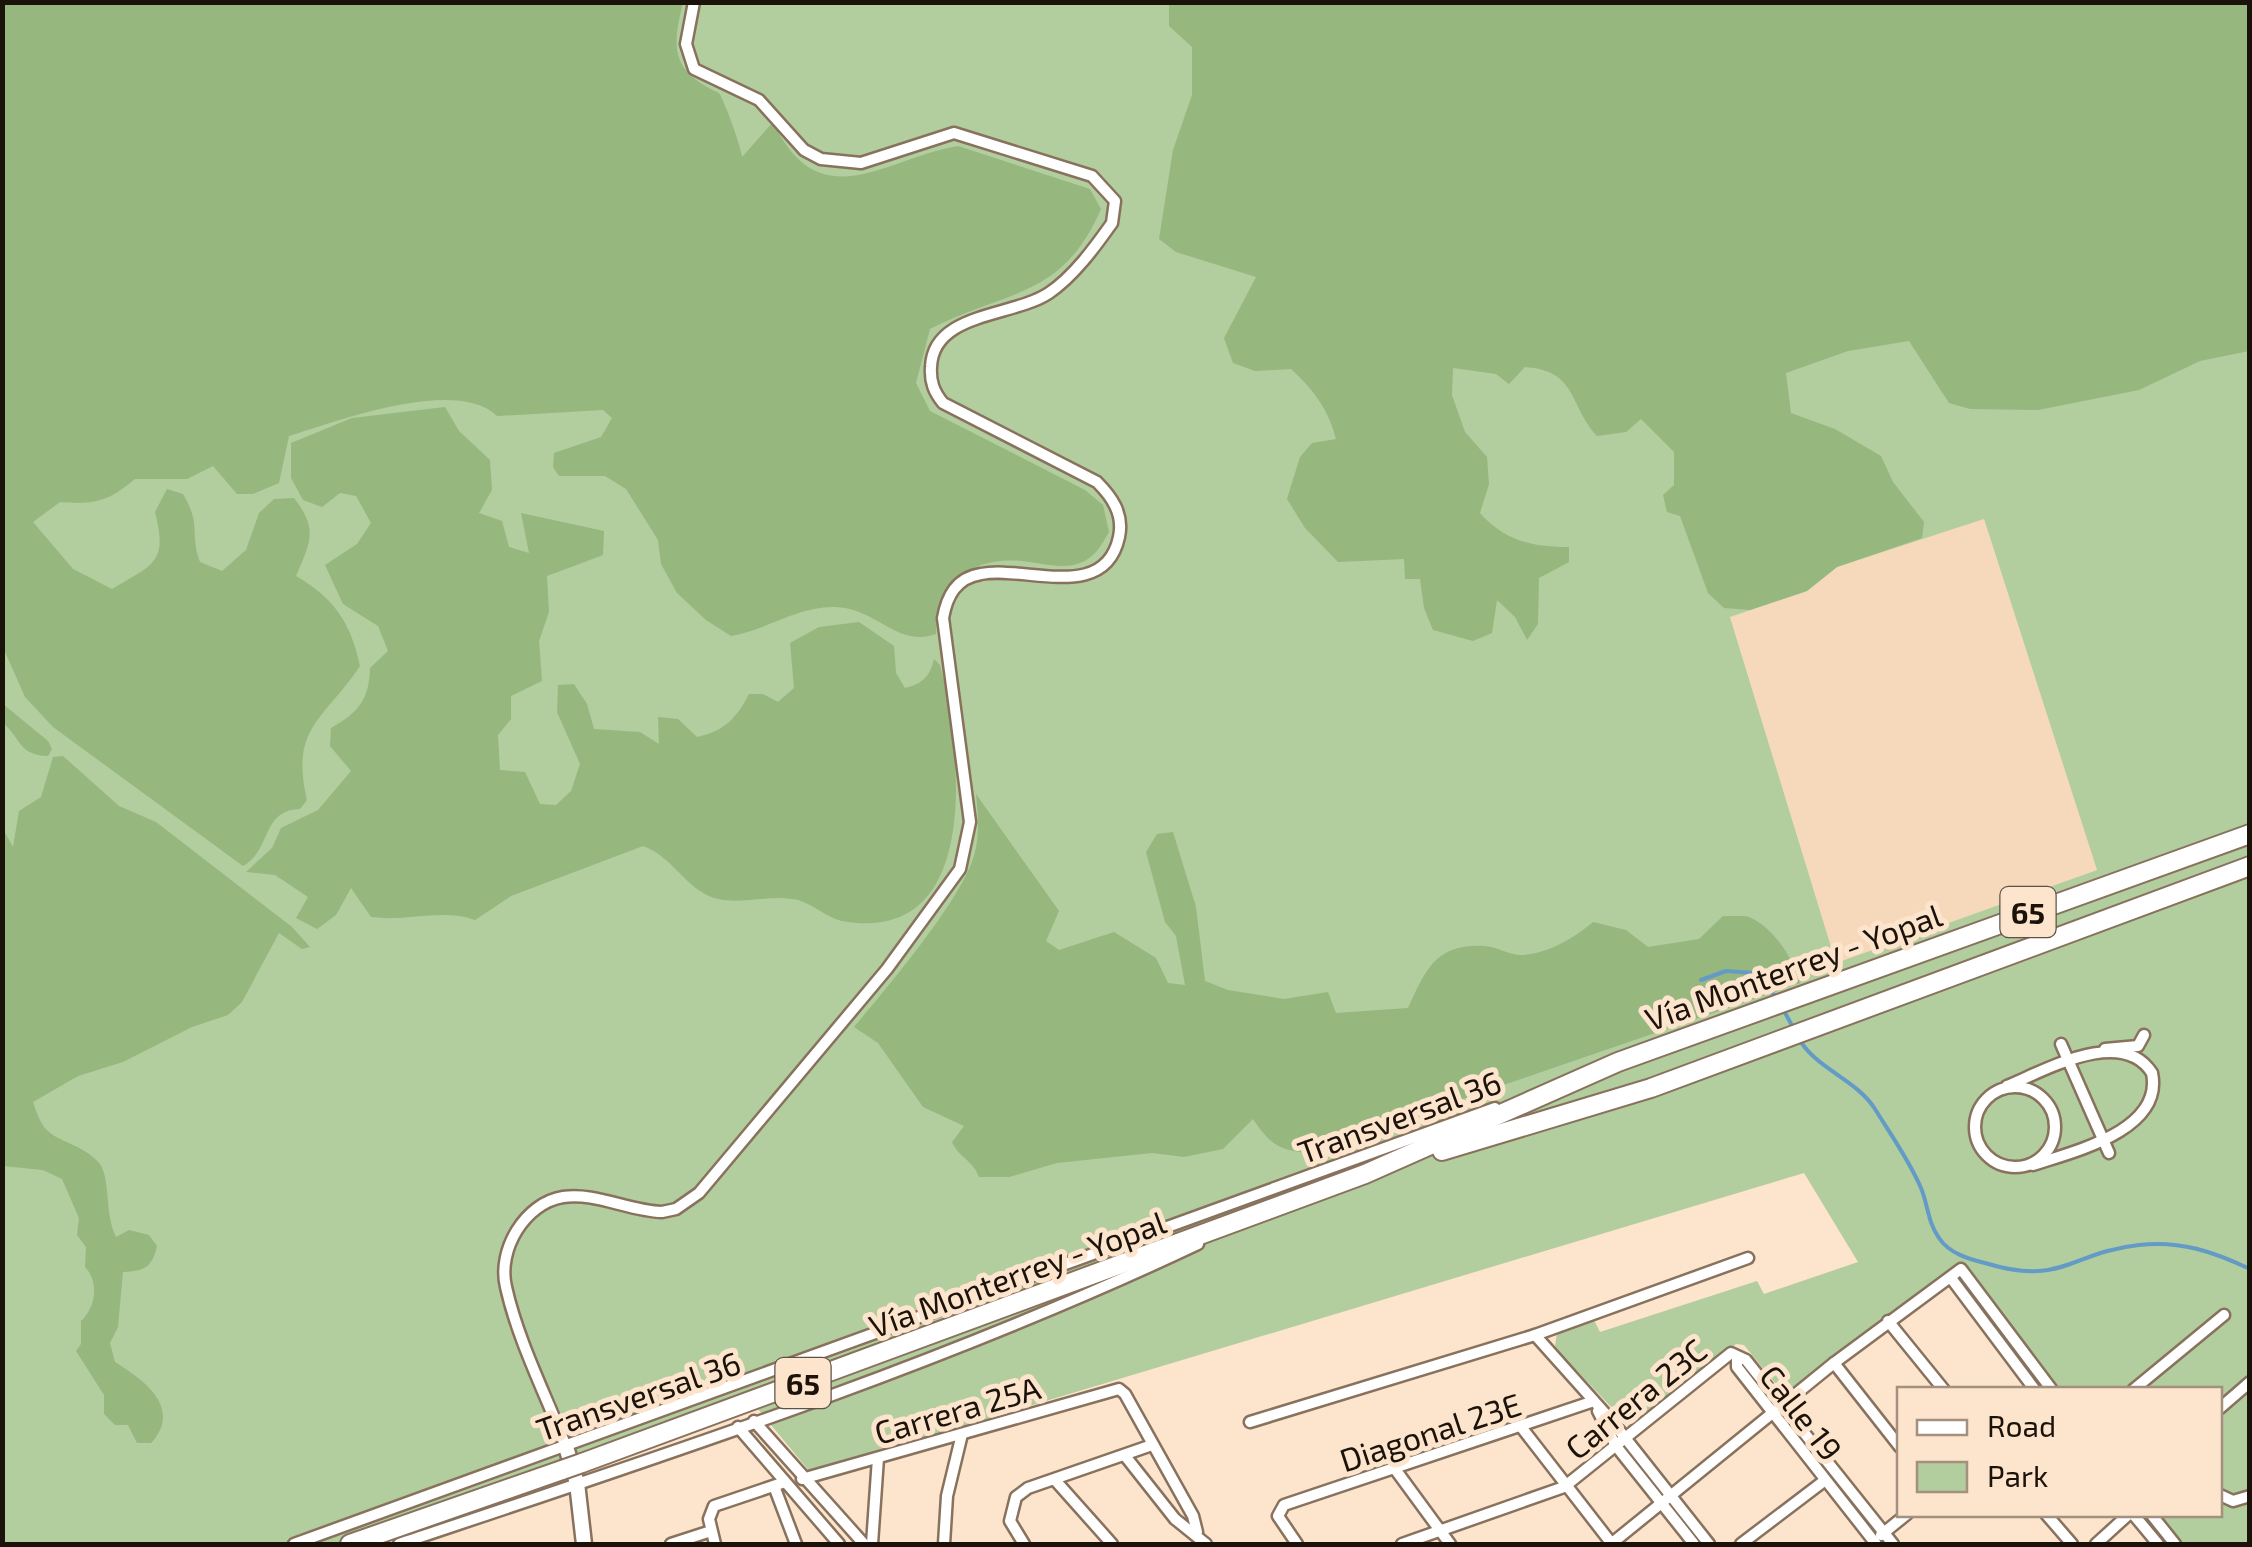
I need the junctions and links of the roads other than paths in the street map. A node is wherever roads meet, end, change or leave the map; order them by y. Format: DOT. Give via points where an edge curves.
graph roads {
  1 [pos="694,2"];
  2 [pos="2250,834"];
  3 [pos="2250,866"];
  4 [pos="2144,1034"];
  5 [pos="2062,1044"];
  6 [pos="2072,1057"];
  7 [pos="1618,1062"];
  8 [pos="2006,1086"];
  9 [pos="2104,1140"];
  10 [pos="2109,1153"];
  11 [pos="2032,1166"];
  12 [pos="1365,1174"];
  13 [pos="1268,1210"];
  14 [pos="1748,1258"];
  15 [pos="1951,1278"];
  16 [pos="2224,1315"];
  17 [pos="1888,1320"];
  18 [pos="1535,1335"];
  19 [pos="1737,1358"];
  20 [pos="1834,1363"];
  21 [pos="2250,1382"];
  22 [pos="1942,1387"];
  23 [pos="2033,1387"];
  24 [pos="2050,1387"];
  25 [pos="2137,1387"];
  26 [pos="1784,1404"];
  27 [pos="1594,1406"];
  28 [pos="2222,1406"];
  29 [pos="1771,1414"];
  30 [pos="754,1421"];
  31 [pos="1250,1422"];
  32 [pos="738,1427"];
  33 [pos="1522,1428"];
  34 [pos="962,1434"];
  35 [pos="1621,1442"];
  36 [pos="1897,1443"];
  37 [pos="1152,1446"];
  38 [pos="566,1447"];
  39 [pos="1126,1457"];
  40 [pos="878,1458"];
  41 [pos="1395,1470"];
  42 [pos="802,1479"];
  43 [pos="1056,1480"];
  44 [pos="1824,1481"];
  45 [pos="577,1483"];
  46 [pos="779,1484"];
  47 [pos="1564,1487"];
  48 [pos="2222,1496"];
  49 [pos="2250,1496"];
  50 [pos="1665,1498"];
  51 [pos="1903,1517"];
  52 [pos="2049,1517"];
  53 [pos="2128,1517"];
  54 [pos="2134,1517"];
  55 [pos="2153,1517"];
  56 [pos="710,1531"];
  57 [pos="1197,1532"];
  58 [pos="1440,1532"];
  59 [pos="1884,1533"];
  60 [pos="1872,1543"];
  61 [pos="294,1544"];
  62 [pos="350,1544"];
  63 [pos="400,1544"];
  64 [pos="584,1544"];
  65 [pos="671,1544"];
  66 [pos="716,1544"];
  67 [pos="796,1544"];
  68 [pos="840,1544"];
  69 [pos="864,1544"];
  70 [pos="872,1544"];
  71 [pos="944,1544"];
  72 [pos="1024,1544"];
  73 [pos="1112,1544"];
  74 [pos="1206,1544"];
  75 [pos="1296,1544"];
  76 [pos="1402,1544"];
  77 [pos="1450,1544"];
  78 [pos="1612,1544"];
  79 [pos="1694,1544"];
  80 [pos="1709,1544"];
  81 [pos="1741,1544"];
  82 [pos="1893,1544"];
  83 [pos="2072,1544"];
  84 [pos="2096,1544"];
  85 [pos="2158,1544"];
  86 [pos="2175,1544"];
  1 -- 38 [label="street" via="686,44 694,69 768,106 812,156 861,164 954,133 1092,176 1111,193 1112,222 1069,275 1030,303 947,331 934,346 931,380 943,403 1097,482 1114,500 1120,534 1113,554 1088,573 982,573 960,582 947,598 943,618 970,822 960,869 887,969 699,1194 662,1212 557,1198 514,1233 504,1283"];
  2 -- 7 [label="highway, Vía Monterrey - Yopal / 65"];
  3 -- 12 [label="highway, Vía Monterrey - Yopal / 65" via="1651,1088"];
  4 -- 6 [label="street" via="2138,1046"];
  5 -- 6 [label="street"];
  6 -- 8 [label="street"];
  6 -- 9 [label="street"];
  6 -- 9 [label="street" via="2128,1056 2152,1073 2153,1091 2140,1112"];
  7 -- 12 [label="highway, Vía Monterrey - Yopal / 65"];
  7 -- 38 [label="street, Transversal 36 / 65"];
  8 -- 11 [label="street" via="2033,1090 2053,1117 2051,1147"];
  8 -- 11 [label="street" via="1981,1106 1980,1144 2001,1166"];
  9 -- 10 [label="street"];
  9 -- 11 [label="street"];
  12 -- 13 [label="highway, Vía Monterrey - Yopal / 65"];
  13 -- 30 [label="street, Transversal 36 / 65" via="1101,1290"];
  13 -- 62 [label="highway, Vía Monterrey - Yopal / 65, bridge"];
  14 -- 18 [label="street"];
  15 -- 17 [label="street"];
  15 -- 23 [label="street"];
  15 -- 24 [label="street" via="1961,1269"];
  16 -- 25 [label="street"];
  17 -- 20 [label="street"];
  17 -- 22 [label="street"];
  18 -- 27 [label="street"];
  18 -- 31 [label="street"];
  19 -- 26 [label="street, Calle 19"];
  19 -- 29 [label="street, Calle 19" via="1736,1367"];
  19 -- 35 [label="street, Carrera 23C" via="1723,1356"];
  20 -- 26 [label="street"];
  20 -- 36 [label="street"];
  21 -- 28 [label="street"];
  26 -- 29 [label="street"];
  26 -- 59 [label="street, Calle 19"];
  27 -- 33 [label="street, Diagonal 23E"];
  27 -- 35 [label="street"];
  29 -- 44 [label="street, Calle 19"];
  29 -- 50 [label="street"];
  30 -- 32 [label="street, Transversal 36 / 65"];
  30 -- 42 [label="street"];
  32 -- 45 [label="street, Transversal 36 / 65"];
  32 -- 46 [label="street"];
  33 -- 41 [label="street, Diagonal 23E"];
  33 -- 47 [label="street"];
  34 -- 37 [label="street, Carrera 25A" via="1110,1389 1125,1394"];
  34 -- 40 [label="street, Carrera 25A"];
  34 -- 71 [label="street"];
  35 -- 47 [label="street, Carrera 23C"];
  35 -- 50 [label="street"];
  37 -- 39 [label="street"];
  37 -- 57 [label="street"];
  38 -- 45 [label="main road"];
  38 -- 61 [label="street, Transversal 36 / 65"];
  39 -- 43 [label="street"];
  39 -- 57 [label="street" via="1175,1519"];
  40 -- 42 [label="street, Carrera 25A"];
  40 -- 70 [label="street"];
  41 -- 58 [label="street"];
  41 -- 75 [label="street, Diagonal 23E" via="1284,1505 1278,1516"];
  42 -- 69 [label="street"];
  43 -- 72 [label="street" via="1016,1496 1010,1509"];
  43 -- 73 [label="street"];
  44 -- 60 [label="street, Calle 19"];
  44 -- 81 [label="street"];
  45 -- 63 [label="street, Transversal 36 / 65"];
  45 -- 64 [label="main road"];
  46 -- 56 [label="street" via="714,1506"];
  46 -- 67 [label="street"];
  46 -- 68 [label="street"];
  47 -- 58 [label="street, Carrera 23C"];
  47 -- 78 [label="street"];
  48 -- 49 [label="street"];
  50 -- 78 [label="street"];
  50 -- 79 [label="street"];
  50 -- 80 [label="street"];
  51 -- 59 [label="street"];
  52 -- 83 [label="street"];
  53 -- 84 [label="street"];
  54 -- 85 [label="street"];
  55 -- 86 [label="street"];
  56 -- 65 [label="street"];
  56 -- 66 [label="street"];
  57 -- 74 [label="street"];
  58 -- 76 [label="street, Carrera 23C"];
  58 -- 77 [label="street"];
  59 -- 60 [label="street"];
  59 -- 82 [label="street, Calle 19"];
}
